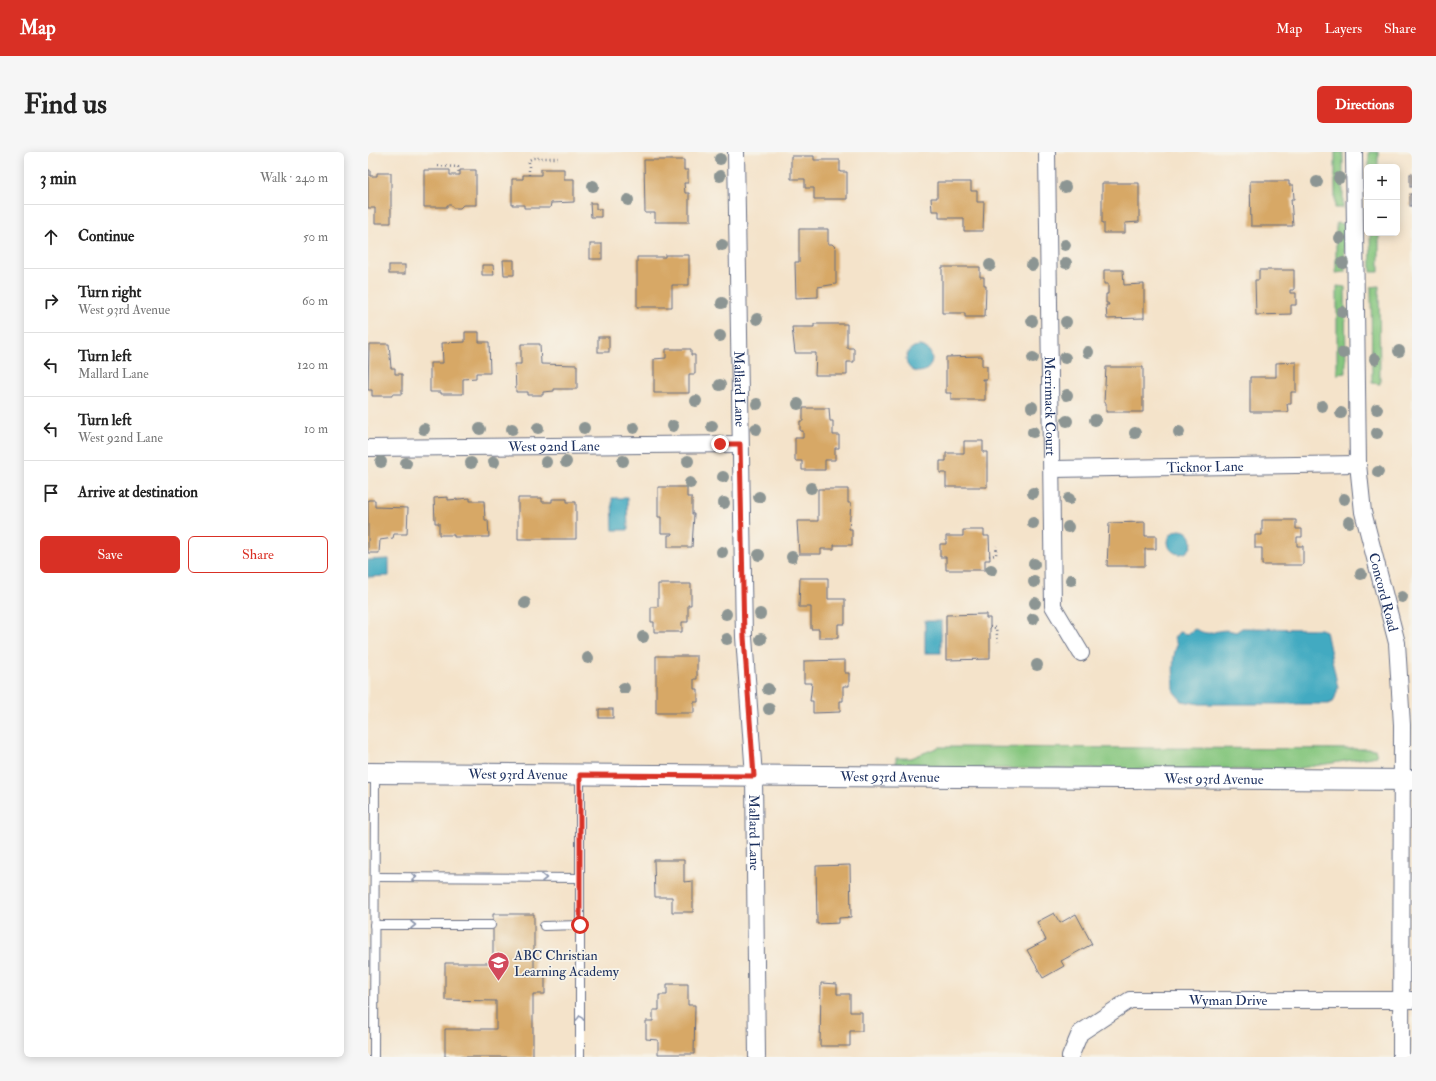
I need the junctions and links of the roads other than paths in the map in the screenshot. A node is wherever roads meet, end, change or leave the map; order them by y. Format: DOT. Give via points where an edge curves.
graph roads {
  1 [pos="736,152"];
  2 [pos="1047,152"];
  3 [pos="1354,152"];
  4 [pos="740,444"];
  5 [pos="368,448"];
  6 [pos="1358,464"];
  7 [pos="1052,469"];
  8 [pos="1081,652"];
  9 [pos="371,773"];
  10 [pos="580,775"];
  11 [pos="754,776"];
  12 [pos="1406,780"];
  13 [pos="375,877"];
  14 [pos="580,878"];
  15 [pos="374,925"];
  16 [pos="491,925"];
  17 [pos="580,925"];
  18 [pos="544,926"];
  19 [pos="1407,1000"];
  20 [pos="374,1057"];
  21 [pos="580,1057"];
  22 [pos="757,1057"];
  23 [pos="1070,1057"];
  24 [pos="1401,1057"];
  1 -- 4 [label="street, Mallard Lane"];
  2 -- 7 [label="street, Merrimack Court"];
  3 -- 6 [label="street, Concord Road"];
  4 -- 5 [label="street, West 92nd Lane"];
  4 -- 11 [label="street, Mallard Lane" via="744,637"];
  6 -- 7 [label="street, Ticknor Lane"];
  6 -- 12 [label="street, Concord Road" via="1363,512 1397,642"];
  7 -- 8 [label="street, Merrimack Court" via="1053,606"];
  9 -- 10 [label="street, West 93rd Avenue"];
  9 -- 13 [label="lane"];
  10 -- 11 [label="street, West 93rd Avenue"];
  10 -- 14 [label="lane"];
  11 -- 12 [label="street, West 93rd Avenue"];
  11 -- 22 [label="street, Mallard Lane"];
  12 -- 19 [label="street, Concord Road"];
  13 -- 14 [label="lane, one-way"];
  13 -- 15 [label="lane"];
  14 -- 17 [label="lane"];
  15 -- 16 [label="lane, one-way"];
  15 -- 20 [label="lane"];
  17 -- 18 [label="lane"];
  21 -- 17 [label="lane, one-way"];
  19 -- 23 [label="street, Wyman Drive" via="1130,1000 1080,1033"];
  19 -- 24 [label="street, Concord Road"];
}
